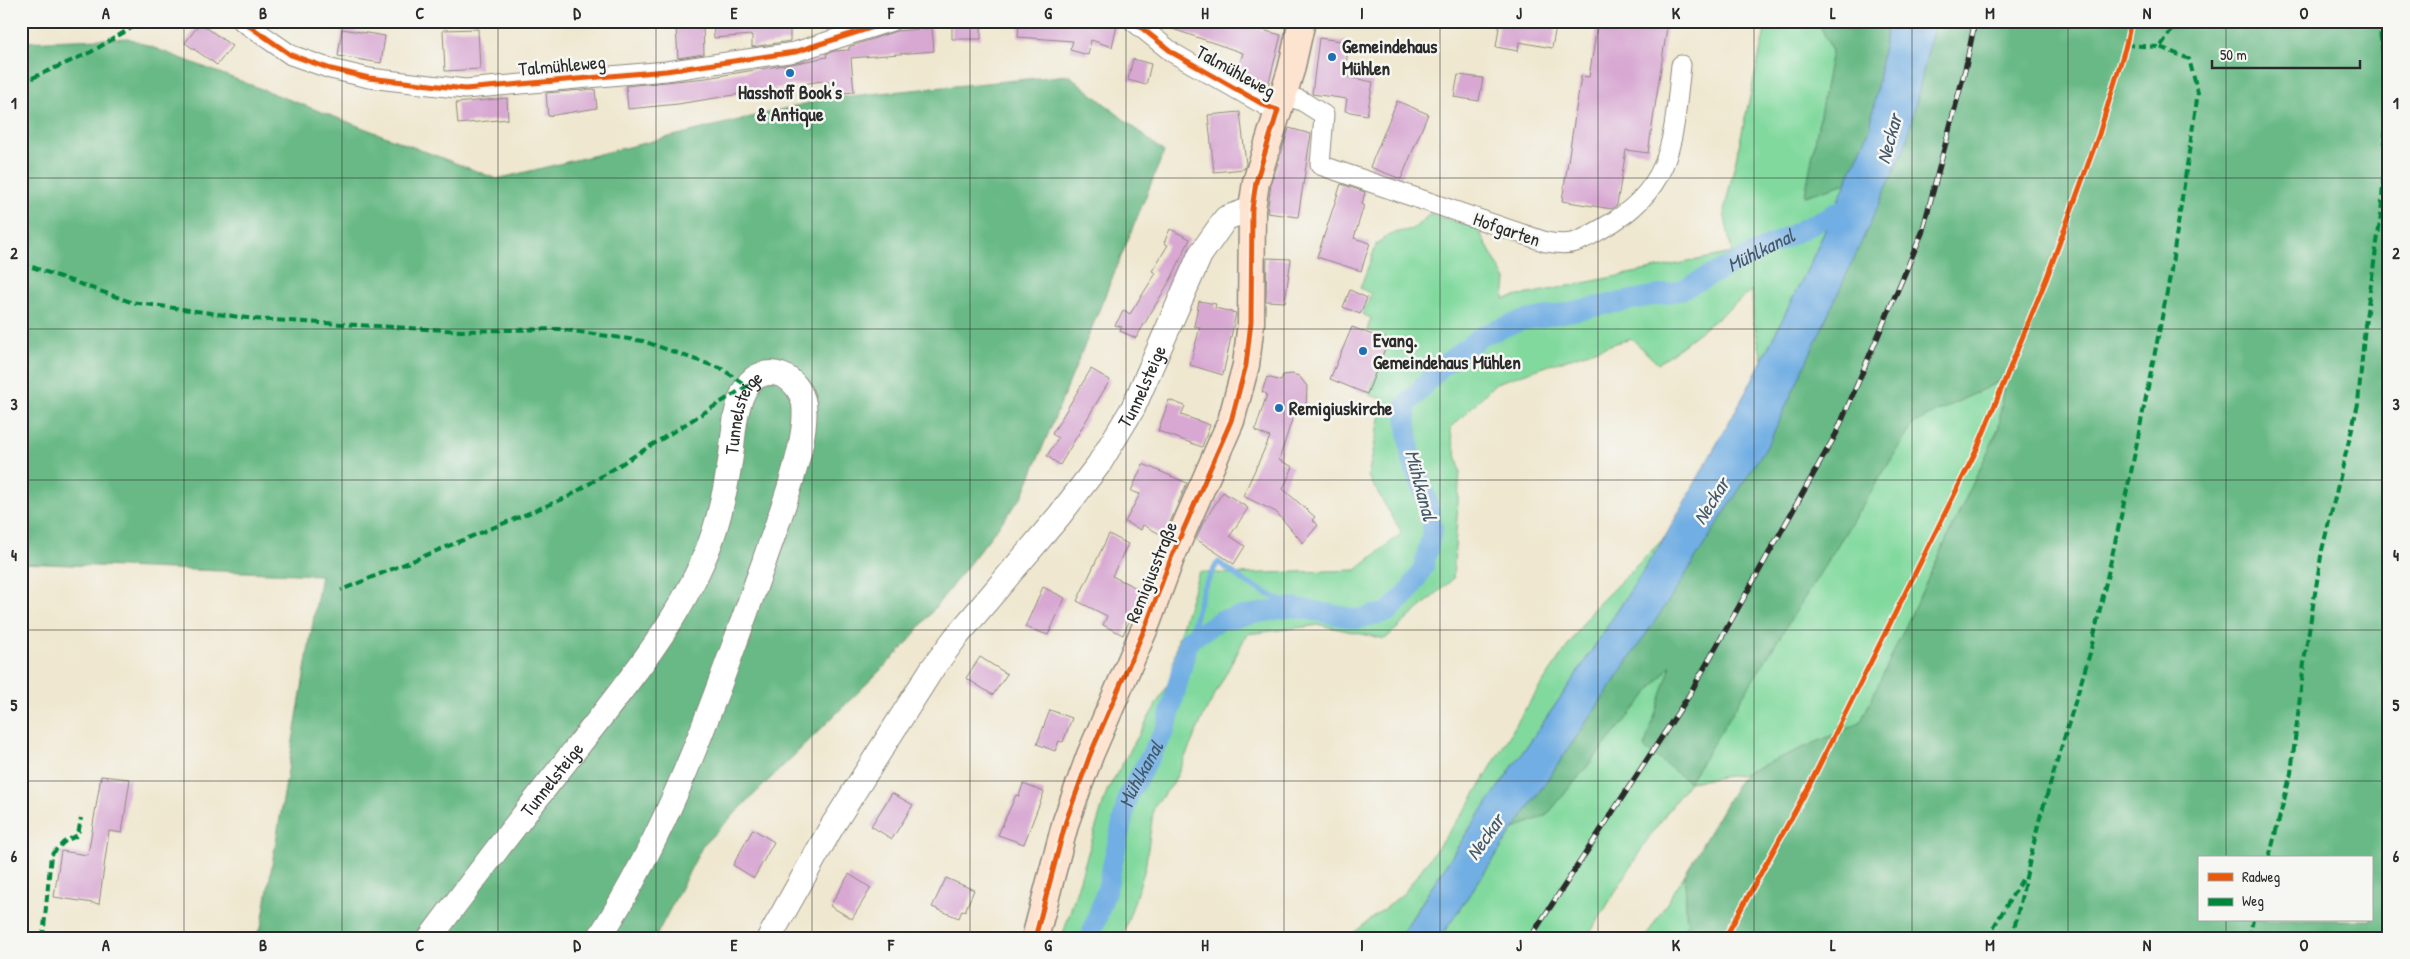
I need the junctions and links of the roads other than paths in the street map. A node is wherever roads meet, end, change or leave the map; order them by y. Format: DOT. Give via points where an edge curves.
graph roads {
  1 [pos="242,21"];
  2 [pos="892,21"];
  3 [pos="1133,21"];
  4 [pos="1302,21"];
  5 [pos="1681,65"];
  6 [pos="1280,102"];
  7 [pos="1252,209"];
  8 [pos="430,938"];
  9 [pos="599,938"];
  10 [pos="769,938"];
  11 [pos="1035,938"];
  1 -- 2 [label="street, Talmühleweg" via="291,55 331,69 369,78 465,89 666,70 795,52"];
  3 -- 6 [label="street, Talmühleweg" via="1173,53 1266,106"];
  4 -- 6 [label="main road, Remigiusstraße"];
  5 -- 6 [label="street, Hofgarten" via="1673,140 1665,166 1652,188 1610,225 1566,246 1320,165 1324,115 1302,101"];
  6 -- 7 [label="main road, Remigiusstraße" via="1256,182"];
  7 -- 10 [label="street, Tunnelsteige" via="1226,218 1200,255 1133,408 1099,464 932,669 836,820"];
  7 -- 11 [label="main road, Remigiusstraße" via="1251,322 1246,365 1231,421 1090,755 1066,822"];
  8 -- 9 [label="street, Tunnelsteige" via="612,702 689,590 708,549 722,503 739,403 746,386 756,377 770,372 783,375 795,384 804,401 804,426 773,535 705,729 659,828"];
}
